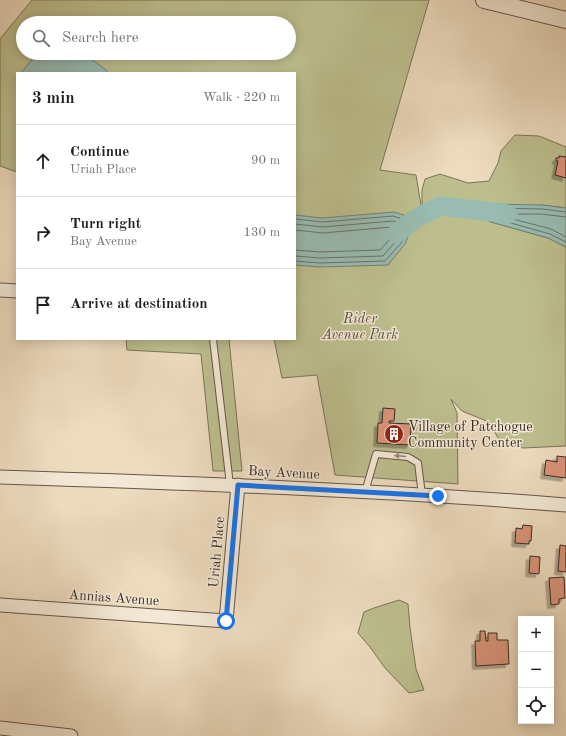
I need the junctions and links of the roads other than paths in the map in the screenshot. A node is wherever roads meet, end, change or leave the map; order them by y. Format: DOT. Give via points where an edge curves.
graph roads {
  1 [pos="484,0"];
  2 [pos="566,20"];
  3 [pos="0,290"];
  4 [pos="16,291"];
  5 [pos="213,340"];
  6 [pos="0,477"];
  7 [pos="234,485"];
  8 [pos="365,492"];
  9 [pos="422,495"];
  10 [pos="566,505"];
  11 [pos="0,605"];
  12 [pos="226,621"];
  13 [pos="0,728"];
  14 [pos="71,736"];
  1 -- 2 [label="street"];
  3 -- 4 [label="street"];
  5 -- 7 [label="lane"];
  6 -- 7 [label="street, Bay Avenue"];
  7 -- 8 [label="street, Bay Avenue"];
  7 -- 12 [label="street, Uriah Place"];
  8 -- 9 [label="street, Bay Avenue"];
  9 -- 8 [label="lane, one-way" via="418,462 408,457 376,454"];
  9 -- 10 [label="street, Bay Avenue"];
  11 -- 12 [label="street, Annias Avenue"];
  13 -- 14 [label="street"];
}
